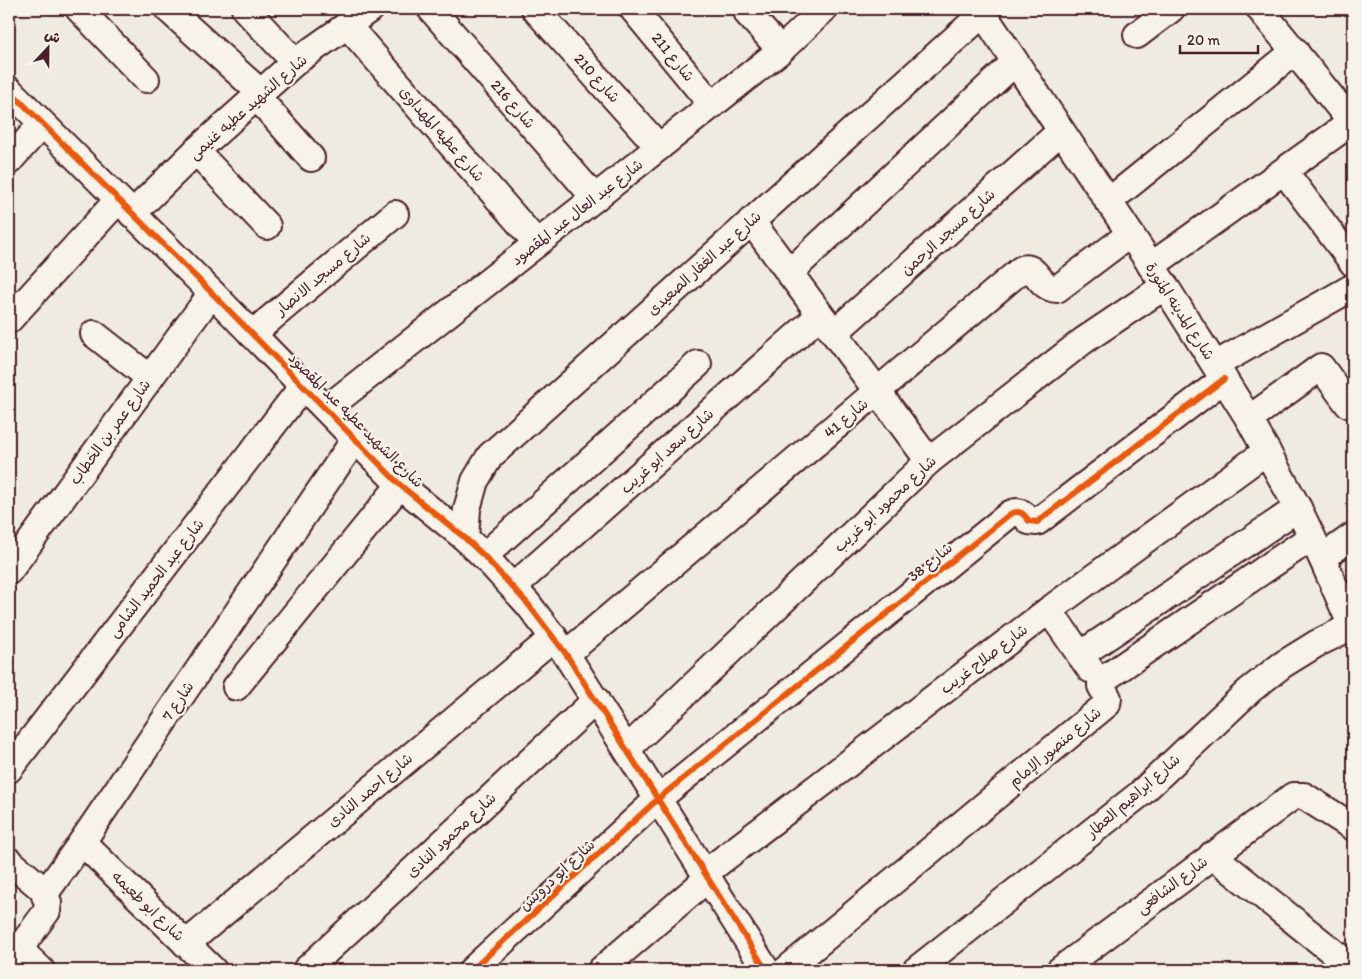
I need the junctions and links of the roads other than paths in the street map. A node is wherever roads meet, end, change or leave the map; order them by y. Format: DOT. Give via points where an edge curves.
graph roads {
  1 [pos="79,9"];
  2 [pos="168,9"];
  3 [pos="245,9"];
  4 [pos="370,9"];
  5 [pos="431,9"];
  6 [pos="535,9"];
  7 [pos="824,9"];
  8 [pos="1172,9"];
  9 [pos="1260,9"];
  10 [pos="983,10"];
  11 [pos="640,11"];
  12 [pos="748,14"];
  13 [pos="347,25"];
  14 [pos="1137,35"];
  15 [pos="781,50"];
  16 [pos="1295,51"];
  17 [pos="295,62"];
  18 [pos="1015,62"];
  19 [pos="146,79"];
  20 [pos="9,90"];
  21 [pos="259,95"];
  22 [pos="712,105"];
  23 [pos="1352,123"];
  24 [pos="42,124"];
  25 [pos="1061,131"];
  26 [pos="659,147"];
  27 [pos="196,152"];
  28 [pos="311,158"];
  29 [pos="9,161"];
  30 [pos="1284,171"];
  31 [pos="595,198"];
  32 [pos="1108,202"];
  33 [pos="125,206"];
  34 [pos="395,214"];
  35 [pos="751,221"];
  36 [pos="267,226"];
  37 [pos="1130,234"];
  38 [pos="537,243"];
  39 [pos="1353,263"];
  40 [pos="789,273"];
  41 [pos="1158,276"];
  42 [pos="1353,287"];
  43 [pos="212,293"];
  44 [pos="9,320"];
  45 [pos="827,324"];
  46 [pos="94,334"];
  47 [pos="252,334"];
  48 [pos="698,364"];
  49 [pos="1219,372"];
  50 [pos="150,378"];
  51 [pos="304,386"];
  52 [pos="878,391"];
  53 [pos="1353,401"];
  54 [pos="326,409"];
  55 [pos="1249,420"];
  56 [pos="355,439"];
  57 [pos="1268,451"];
  58 [pos="929,461"];
  59 [pos="400,485"];
  60 [pos="1298,508"];
  61 [pos="1353,536"];
  62 [pos="474,547"];
  63 [pos="1317,548"];
  64 [pos="9,571"];
  65 [pos="513,587"];
  66 [pos="1049,610"];
  67 [pos="1352,627"];
  68 [pos="560,645"];
  69 [pos="1080,655"];
  70 [pos="1100,683"];
  71 [pos="236,688"];
  72 [pos="596,700"];
  73 [pos="627,749"];
  74 [pos="9,769"];
  75 [pos="658,798"];
  76 [pos="1353,827"];
  77 [pos="82,842"];
  78 [pos="1212,855"];
  79 [pos="9,861"];
  80 [pos="707,875"];
  81 [pos="46,892"];
  82 [pos="186,944"];
  83 [pos="14,956"];
  84 [pos="760,968"];
  85 [pos="1353,968"];
  86 [pos="41,970"];
  87 [pos="213,970"];
  88 [pos="306,970"];
  89 [pos="472,970"];
  90 [pos="601,970"];
  91 [pos="786,970"];
  92 [pos="916,970"];
  93 [pos="1060,970"];
  1 -- 19 [label="street"];
  2 -- 21 [label="street"];
  3 -- 17 [label="street"];
  4 -- 13 [label="street, شارع الشهيد عطيه غنيمى"];
  5 -- 31 [label="street, شارع 216"];
  6 -- 26 [label="street, شارع 210"];
  7 -- 15 [label="street, شارع عبد العال عبد المقصود"];
  8 -- 14 [label="street"];
  9 -- 16 [label="street"];
  10 -- 18 [label="street, شارع المدينه المنورة"];
  10 -- 35 [label="street, شارع عبد الغفار الصعيدى"];
  11 -- 22 [label="street, شارع 211"];
  12 -- 15 [label="street"];
  13 -- 17 [label="street, شارع الشهيد عطيه غنيمى"];
  13 -- 38 [label="street, شارع عطيه المهداوى"];
  15 -- 22 [label="street, شارع عبد العال عبد المقصود"];
  16 -- 23 [label="street"];
  16 -- 32 [label="street"];
  17 -- 21 [label="street, شارع الشهيد عطيه غنيمى"];
  18 -- 25 [label="street, شارع المدينه المنورة"];
  18 -- 40 [label="street"];
  20 -- 24 [label="street, شارع الشهيد عطيه عبد المقصود"];
  21 -- 27 [label="street, شارع الشهيد عطيه غنيمى"];
  21 -- 28 [label="street"];
  22 -- 26 [label="street, شارع عبد العال عبد المقصود"];
  23 -- 30 [label="street, شارع محمود ابو غريب"];
  24 -- 29 [label="street"];
  24 -- 33 [label="street, شارع الشهيد عطيه عبد المقصود"];
  25 -- 32 [label="street, شارع المدينه المنورة"];
  25 -- 45 [label="street, شارع مسجد الرحمن"];
  26 -- 31 [label="street, شارع عبد العال عبد المقصود"];
  27 -- 33 [label="street, شارع الشهيد عطيه غنيمى"];
  27 -- 36 [label="street"];
  30 -- 39 [label="street"];
  30 -- 41 [label="street, شارع محمود ابو غريب"];
  31 -- 38 [label="street, شارع عبد العال عبد المقصود"];
  32 -- 37 [label="street, شارع المدينه المنورة"];
  33 -- 43 [label="street, شارع الشهيد عطيه عبد المقصود"];
  33 -- 44 [label="street, شارع الشهيد عطيه غنيمى"];
  34 -- 47 [label="street, شارع مسجد الانصار"];
  35 -- 40 [label="street"];
  35 -- 62 [label="street, شارع عبد الغفار الصعيدى" via="490,456 475,481 467,509"];
  37 -- 41 [label="street, شارع المدينه المنورة"];
  37 -- 52 [label="street, شارع 41" via="1057,289 1043,284 1029,268 1022,269"];
  38 -- 54 [label="street, شارع عبد العال عبد المقصود"];
  40 -- 45 [label="street"];
  41 -- 49 [label="street, شارع المدينه المنورة"];
  41 -- 58 [label="street, شارع محمود ابو غريب" via="1083,341"];
  42 -- 49 [label="street"];
  43 -- 47 [label="street, شارع الشهيد عطيه عبد المقصود"];
  43 -- 50 [label="street, شارع عمر بن الخطاب"];
  45 -- 52 [label="street"];
  45 -- 65 [label="street, شارع سعد ابو غريب"];
  46 -- 50 [label="street"];
  47 -- 51 [label="street, شارع الشهيد عطيه عبد المقصود"];
  48 -- 62 [label="street"];
  49 -- 55 [label="street, شارع المدينه المنورة"];
  49 -- 75 [label="street, شارع 38" via="1037,522 1029,522 1020,512 1010,514"];
  50 -- 64 [label="street, شارع عمر بن الخطاب"];
  51 -- 54 [label="street, شارع الشهيد عطيه عبد المقصود"];
  51 -- 74 [label="street, شارع عبد الحميد الشامى"];
  52 -- 58 [label="street"];
  52 -- 68 [label="street, شارع 41"];
  53 -- 55 [label="street" via="1348,404 1321,367"];
  54 -- 56 [label="street, شارع الشهيد عطيه عبد المقصود"];
  55 -- 57 [label="street, شارع المدينه المنورة"];
  56 -- 59 [label="street, شارع الشهيد عطيه عبد المقصود"];
  56 -- 77 [label="street, شارع 7"];
  57 -- 60 [label="street, شارع المدينه المنورة"];
  57 -- 66 [label="street, شارع صلاح غريب"];
  58 -- 73 [label="street, شارع محمود ابو غريب"];
  59 -- 62 [label="street, شارع الشهيد عطيه عبد المقصود"];
  59 -- 71 [label="street"];
  60 -- 63 [label="street, شارع المدينه المنورة"];
  60 -- 69 [label="street"];
  61 -- 63 [label="street, شارع منصور الإمام"];
  62 -- 65 [label="street, شارع الشهيد عطيه عبد المقصود"];
  63 -- 67 [label="street, شارع المدينه المنورة"];
  63 -- 70 [label="street, شارع منصور الإمام"];
  65 -- 68 [label="street, شارع الشهيد عطيه عبد المقصود"];
  66 -- 69 [label="street"];
  66 -- 80 [label="street, شارع صلاح غريب"];
  67 -- 92 [label="street, شارع ابراهيم العطار" via="1316,644 1250,690 1140,794"];
  68 -- 72 [label="street, شارع الشهيد عطيه عبد المقصود"];
  68 -- 82 [label="street, شارع احمد النادى"];
  69 -- 70 [label="street"];
  70 -- 91 [label="street, شارع منصور الإمام" via="1108,704"];
  72 -- 73 [label="street, شارع الشهيد عطيه عبد المقصود"];
  72 -- 88 [label="street, شارع محمود النادى"];
  73 -- 75 [label="street, شارع الشهيد عطيه عبد المقصود"];
  75 -- 80 [label="street, شارع الشهيد عطيه عبد المقصود"];
  75 -- 89 [label="street, شارع ابو درويش"];
  76 -- 78 [label="street, شارع الشافعى" via="1304,796 1293,796"];
  77 -- 81 [label="street, شارع 7"];
  77 -- 82 [label="street, شارع ابو طعيمه"];
  78 -- 85 [label="street"];
  78 -- 93 [label="street, شارع الشافعى"];
  79 -- 81 [label="street"];
  80 -- 84 [label="street, شارع الشهيد عطيه عبد المقصود"];
  80 -- 90 [label="street, شارع صلاح غريب"];
  81 -- 83 [label="street, شارع 7" via="47,911"];
  82 -- 87 [label="street, شارع ابو طعيمه"];
  83 -- 86 [label="street"];
}
